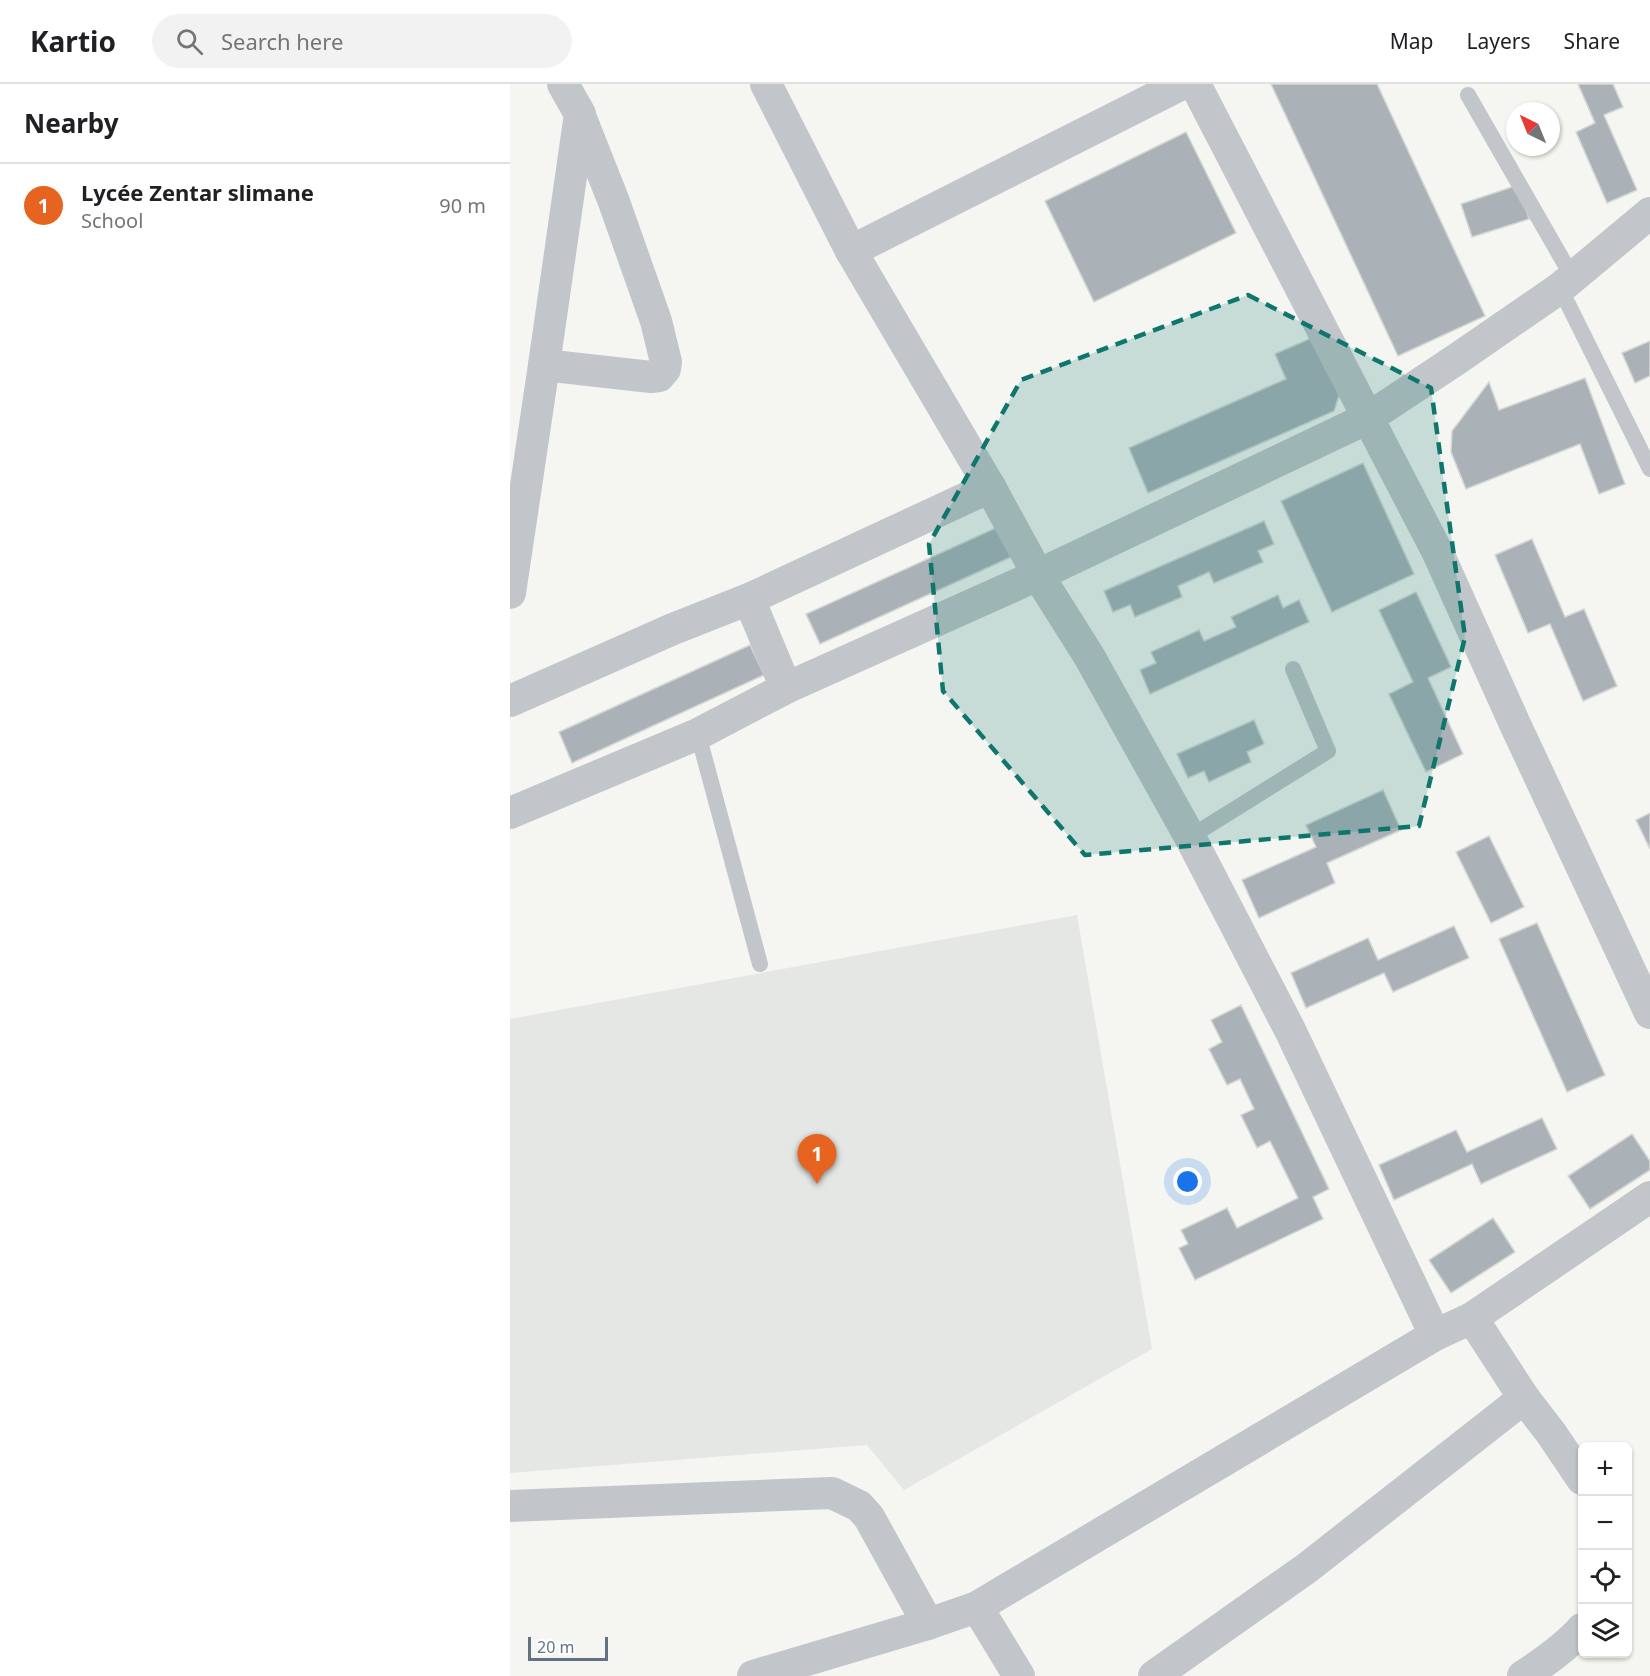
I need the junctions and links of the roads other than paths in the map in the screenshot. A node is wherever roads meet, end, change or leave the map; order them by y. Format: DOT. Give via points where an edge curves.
graph roads {
  1 [pos="564,84"];
  2 [pos="766,84"];
  3 [pos="1182,84"];
  4 [pos="1196,84"];
  5 [pos="1468,95"];
  6 [pos="580,114"];
  7 [pos="1650,213"];
  8 [pos="851,251"];
  9 [pos="1567,283"];
  10 [pos="544,365"];
  11 [pos="1368,418"];
  12 [pos="1648,459"];
  13 [pos="990,487"];
  14 [pos="1038,575"];
  15 [pos="510,593"];
  16 [pos="749,599"];
  17 [pos="1293,669"];
  18 [pos="786,688"];
  19 [pos="510,701"];
  20 [pos="698,734"];
  21 [pos="510,813"];
  22 [pos="1190,837"];
  23 [pos="760,964"];
  24 [pos="1650,1014"];
  25 [pos="1650,1197"];
  26 [pos="1472,1318"];
  27 [pos="1435,1335"];
  28 [pos="1524,1398"];
  29 [pos="1578,1473"];
  30 [pos="510,1506"];
  31 [pos="977,1607"];
  32 [pos="928,1624"];
  33 [pos="1578,1634"];
  34 [pos="753,1676"];
  35 [pos="1019,1676"];
  36 [pos="1154,1676"];
  37 [pos="1523,1676"];
  1 -- 6 [label="street"];
  2 -- 8 [label="street"];
  3 -- 8 [label="street"];
  4 -- 11 [label="street"];
  5 -- 9 [label="lane"];
  6 -- 10 [label="street"];
  6 -- 10 [label="street" via="656,321 666,362 659,376 651,377"];
  7 -- 9 [label="street"];
  8 -- 13 [label="street"];
  9 -- 11 [label="street"];
  9 -- 12 [label="lane"];
  10 -- 15 [label="street"];
  11 -- 14 [label="street"];
  11 -- 24 [label="street" via="1438,553"];
  13 -- 14 [label="street"];
  13 -- 16 [label="street"];
  14 -- 18 [label="street"];
  14 -- 22 [label="street" via="1089,656"];
  16 -- 18 [label="street"];
  16 -- 19 [label="street"];
  17 -- 22 [label="lane" via="1328,752"];
  18 -- 20 [label="street"];
  20 -- 21 [label="street"];
  20 -- 23 [label="lane"];
  22 -- 27 [label="street" via="1290,1030"];
  25 -- 26 [label="street"];
  26 -- 27 [label="street"];
  26 -- 28 [label="street"];
  27 -- 31 [label="street"];
  28 -- 29 [label="street"];
  28 -- 36 [label="street" via="1307,1568"];
  30 -- 32 [label="street" via="832,1493 860,1506 869,1517"];
  31 -- 32 [label="street"];
  31 -- 35 [label="street"];
  32 -- 34 [label="street"];
  33 -- 37 [label="street"];
}
